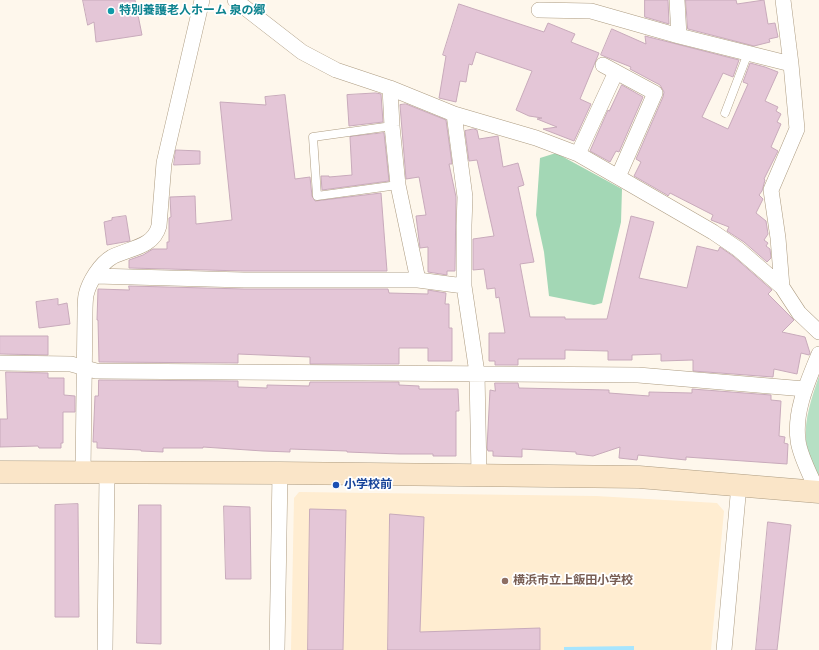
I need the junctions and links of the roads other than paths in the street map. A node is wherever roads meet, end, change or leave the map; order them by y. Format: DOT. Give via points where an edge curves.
graph roads {
  1 [pos="202,0"];
  2 [pos="235,0"];
  3 [pos="677,0"];
  4 [pos="783,0"];
  5 [pos="591,6"];
  6 [pos="539,10"];
  7 [pos="679,36"];
  8 [pos="748,54"];
  9 [pos="791,64"];
  10 [pos="390,88"];
  11 [pos="724,113"];
  12 [pos="454,114"];
  13 [pos="392,126"];
  14 [pos="578,154"];
  15 [pos="618,177"];
  16 [pos="398,185"];
  17 [pos="95,276"];
  18 [pos="418,280"];
  19 [pos="464,286"];
  20 [pos="782,287"];
  21 [pos="819,332"];
  22 [pos="819,354"];
  23 [pos="0,363"];
  24 [pos="84,367"];
  25 [pos="477,373"];
  26 [pos="805,389"];
  27 [pos="0,472"];
  28 [pos="83,472"];
  29 [pos="107,472"];
  30 [pos="280,473"];
  31 [pos="479,475"];
  32 [pos="739,485"];
  33 [pos="819,492"];
  34 [pos="105,650"];
  35 [pos="277,650"];
  36 [pos="724,650"];
  1 -- 17 [label="street" via="164,163 160,226 146,243 112,257 103,264"];
  2 -- 10 [label="street" via="302,52 336,70"];
  3 -- 7 [label="street"];
  4 -- 9 [label="street"];
  5 -- 6 [label="street"];
  5 -- 7 [label="street"];
  7 -- 8 [label="street"];
  8 -- 9 [label="street"];
  8 -- 11 [label="lane"];
  9 -- 20 [label="street" via="797,129 771,190"];
  10 -- 12 [label="street"];
  10 -- 13 [label="street"];
  12 -- 14 [label="street" via="536,138"];
  12 -- 19 [label="street" via="466,197"];
  13 -- 16 [label="street"];
  13 -- 16 [label="lane" via="313,136 317,196"];
  14 -- 15 [label="street"];
  14 -- 15 [label="street" via="610,68 655,93"];
  15 -- 20 [label="street" via="714,232"];
  16 -- 18 [label="street"];
  17 -- 18 [label="street" via="244,280"];
  17 -- 24 [label="street" via="86,294"];
  18 -- 19 [label="street"];
  19 -- 25 [label="street"];
  20 -- 21 [label="street" via="799,313"];
  22 -- 26 [label="street"];
  23 -- 24 [label="street" via="71,364"];
  24 -- 25 [label="street" via="96,371"];
  24 -- 28 [label="street"];
  25 -- 26 [label="street" via="638,375"];
  25 -- 31 [label="street"];
  26 -- 33 [label="street" via="798,419 798,441"];
  27 -- 28 [label="street"];
  28 -- 29 [label="street"];
  29 -- 30 [label="street"];
  29 -- 34 [label="street"];
  30 -- 31 [label="street"];
  30 -- 35 [label="street"];
  31 -- 32 [label="street" via="639,478"];
  32 -- 33 [label="street"];
  32 -- 36 [label="street"];
}
